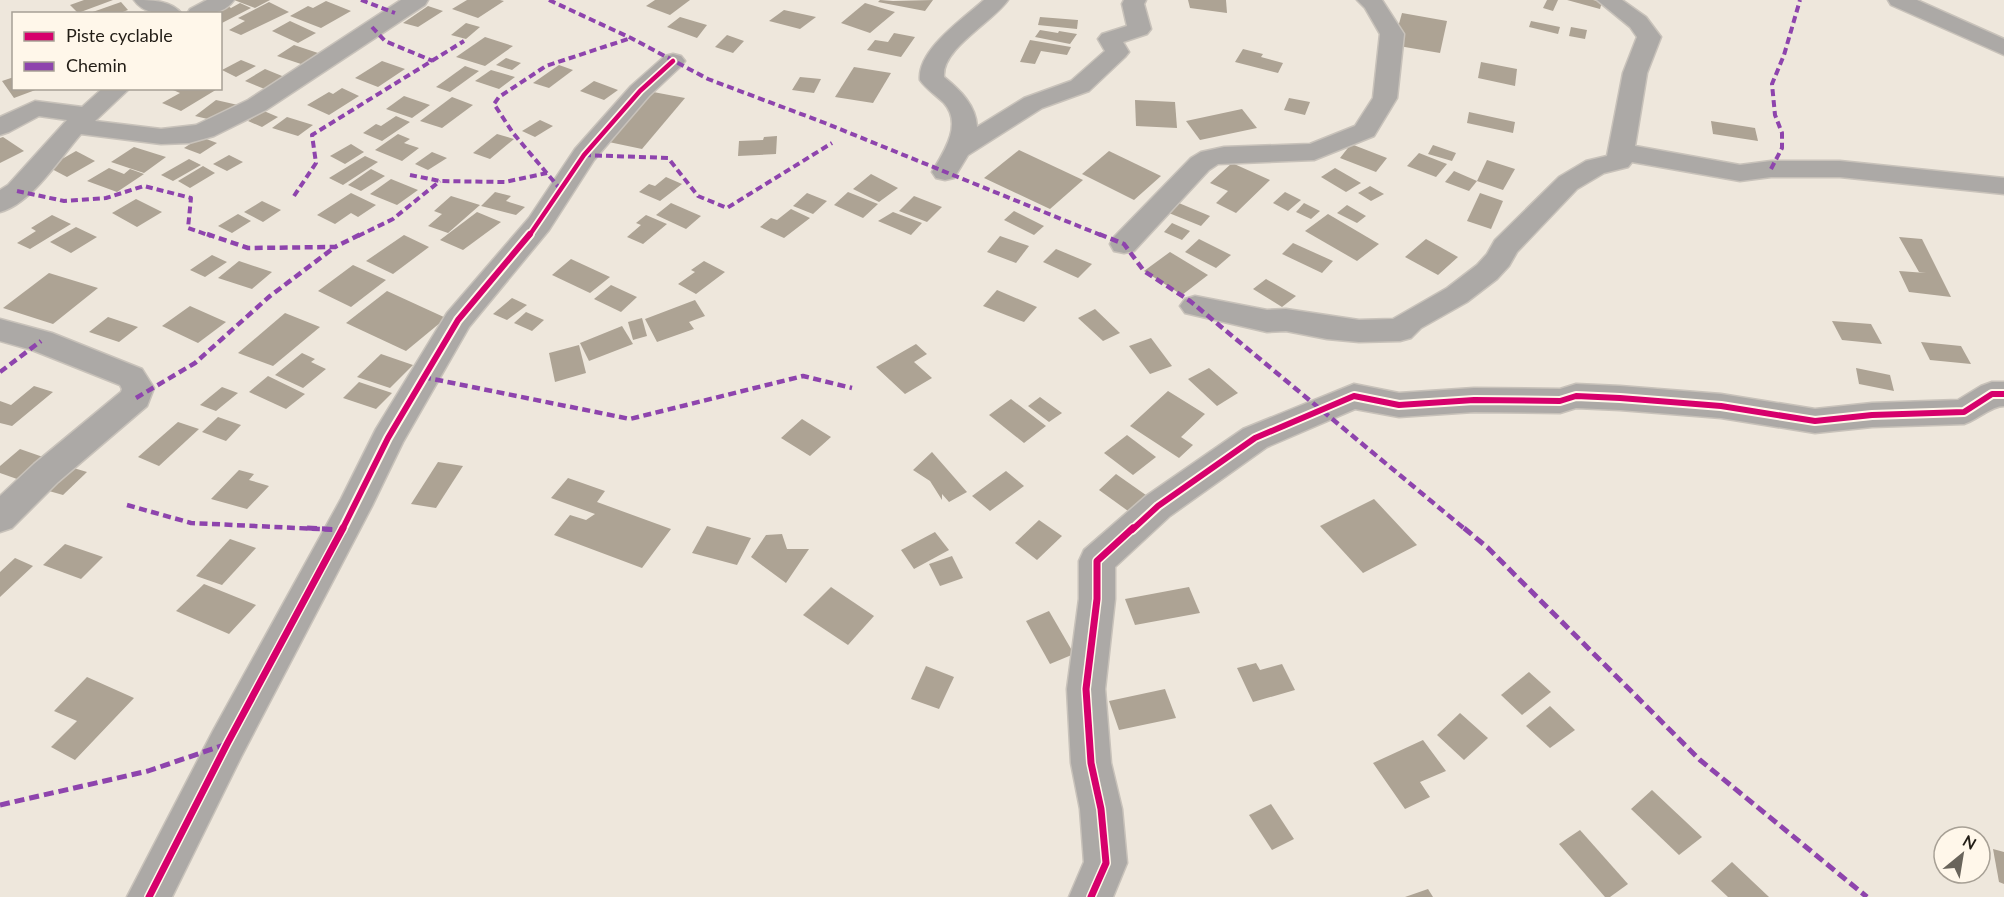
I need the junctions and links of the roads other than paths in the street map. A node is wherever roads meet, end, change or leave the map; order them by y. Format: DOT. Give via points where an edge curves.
graph roads {
  1 [pos="146,0"];
  2 [pos="223,0"];
  3 [pos="417,0"];
  4 [pos="997,0"];
  5 [pos="1135,0"];
  6 [pos="1368,0"];
  7 [pos="1608,0"];
  8 [pos="1899,0"];
  9 [pos="167,12"];
  10 [pos="202,12"];
  11 [pos="2004,48"];
  12 [pos="673,61"];
  13 [pos="116,90"];
  14 [pos="0,105"];
  15 [pos="35,108"];
  16 [pos="81,121"];
  17 [pos="0,127"];
  18 [pos="958,150"];
  19 [pos="1621,152"];
  20 [pos="945,172"];
  21 [pos="2004,186"];
  22 [pos="0,203"];
  23 [pos="1124,244"];
  24 [pos="1195,306"];
  25 [pos="0,330"];
  26 [pos="2004,393"];
  27 [pos="0,518"];
  28 [pos="149,897"];
  29 [pos="1091,897"];
  1 -- 9 [label="street"];
  2 -- 10 [label="street"];
  3 -- 16 [label="street" via="216,128 168,136"];
  4 -- 18 [label="street" via="943,49 931,70 933,80 955,97 964,112"];
  5 -- 18 [label="street" via="1139,29 1110,39 1117,52 1080,86 1033,103"];
  6 -- 23 [label="street" via="1392,34 1385,98 1365,132 1314,152 1210,158"];
  7 -- 19 [label="street" via="1638,22 1649,37 1635,73"];
  8 -- 11 [label="street"];
  12 -- 28 [label="street" via="640,91 584,155 539,224 494,274 452,330 388,438"];
  13 -- 16 [label="street"];
  14 -- 15 [label="street"];
  15 -- 16 [label="street"];
  15 -- 17 [label="street"];
  16 -- 22 [label="street" via="17,191"];
  18 -- 20 [label="street"];
  19 -- 21 [label="street" via="1740,173 1840,169"];
  19 -- 24 [label="street" via="1619,161 1580,174 1546,203 1487,272 1400,330 1359,331 1286,320 1267,321"];
  25 -- 27 [label="street" via="41,341 131,377 138,388 136,398 46,473"];
  26 -- 29 [label="street" via="1992,394 1964,412 1815,421 1721,406 1620,398 1576,396 1560,401 1473,400 1399,405 1354,396 1255,438 1158,506 1097,561 1097,599 1086,689 1091,763 1101,809 1106,863"];
}
